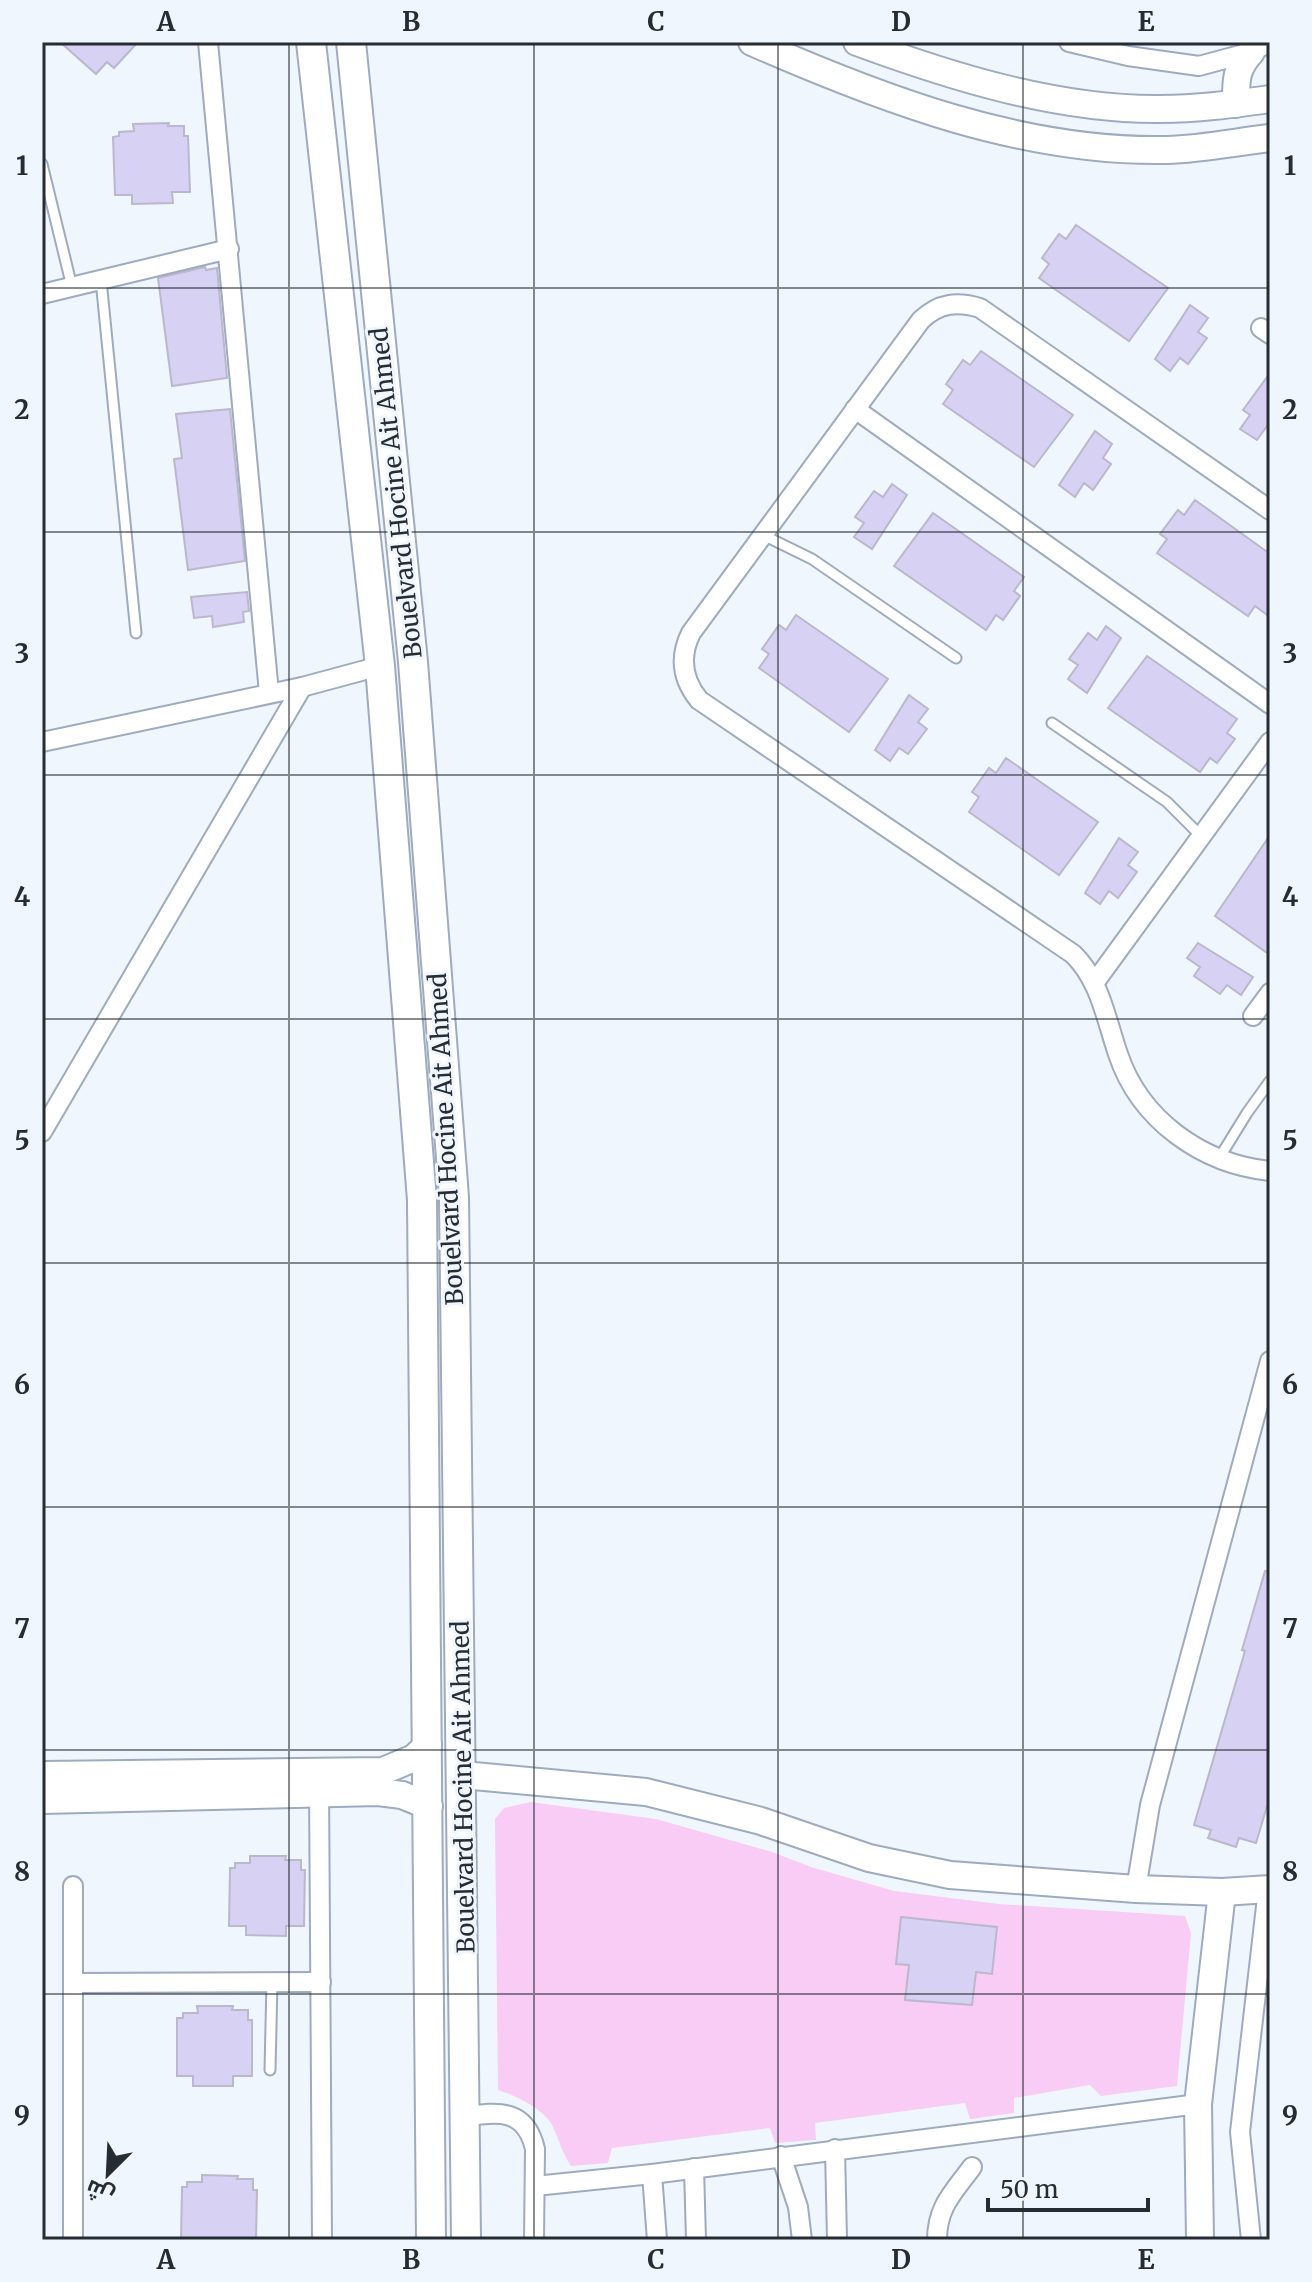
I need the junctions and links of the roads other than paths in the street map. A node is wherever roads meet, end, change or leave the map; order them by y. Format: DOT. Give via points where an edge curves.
graph roads {
  1 [pos="208,42"];
  2 [pos="311,42"];
  3 [pos="351,42"];
  4 [pos="752,42"];
  5 [pos="857,42"];
  6 [pos="1069,42"];
  7 [pos="1260,47"];
  8 [pos="1270,99"];
  9 [pos="1236,104"];
  10 [pos="1270,138"];
  11 [pos="42,164"];
  12 [pos="229,249"];
  13 [pos="101,280"];
  14 [pos="72,287"];
  15 [pos="42,294"];
  16 [pos="855,409"];
  17 [pos="1270,510"];
  18 [pos="763,535"];
  19 [pos="136,633"];
  20 [pos="956,658"];
  21 [pos="380,666"];
  22 [pos="302,687"];
  23 [pos="269,693"];
  24 [pos="1270,704"];
  25 [pos="1052,723"];
  26 [pos="42,742"];
  27 [pos="1270,742"];
  28 [pos="1201,836"];
  29 [pos="1095,982"];
  30 [pos="1270,993"];
  31 [pos="1253,1016"];
  32 [pos="1270,1081"];
  33 [pos="42,1132"];
  34 [pos="1218,1160"];
  35 [pos="1270,1171"];
  36 [pos="1270,1361"];
  37 [pos="428,1745"];
  38 [pos="42,1775"];
  39 [pos="463,1775"];
  40 [pos="319,1783"];
  41 [pos="42,1800"];
  42 [pos="429,1806"];
  43 [pos="73,1886"];
  44 [pos="1136,1889"];
  45 [pos="1269,1889"];
  46 [pos="1222,1892"];
  47 [pos="272,1982"];
  48 [pos="321,1982"];
  49 [pos="73,1983"];
  50 [pos="270,2070"];
  51 [pos="1198,2104"];
  52 [pos="465,2117"];
  53 [pos="835,2149"];
  54 [pos="781,2156"];
  55 [pos="972,2167"];
  56 [pos="694,2168"];
  57 [pos="652,2174"];
  58 [pos="535,2186"];
  59 [pos="73,2240"];
  60 [pos="322,2240"];
  61 [pos="431,2240"];
  62 [pos="466,2240"];
  63 [pos="534,2240"];
  64 [pos="657,2240"];
  65 [pos="696,2240"];
  66 [pos="802,2240"];
  67 [pos="837,2240"];
  68 [pos="937,2240"];
  69 [pos="1200,2240"];
  70 [pos="1251,2240"];
  1 -- 12 [label="street"];
  2 -- 21 [label="main road"];
  3 -- 39 [label="main road, Bouelvard Hocine Ait Ahmed" via="413,662 454,1197"];
  4 -- 10 [label="street" via="923,109 1033,137 1101,148 1169,150"];
  5 -- 9 [label="street" via="984,84 1066,101 1159,109"];
  6 -- 7 [label="street" via="1199,66"];
  7 -- 9 [label="street" via="1239,65"];
  8 -- 9 [label="street"];
  11 -- 14 [label="lane"];
  12 -- 13 [label="street"];
  12 -- 23 [label="street"];
  13 -- 14 [label="street"];
  13 -- 19 [label="lane"];
  14 -- 15 [label="street"];
  16 -- 17 [label="street" via="928,313 946,304 969,305"];
  16 -- 18 [label="street"];
  16 -- 24 [label="street"];
  18 -- 20 [label="lane" via="812,559"];
  18 -- 29 [label="street" via="687,642 684,671 692,691 1061,944"];
  21 -- 22 [label="street"];
  21 -- 37 [label="main road" via="422,1200"];
  22 -- 23 [label="street"];
  22 -- 33 [label="street"];
  23 -- 26 [label="street"];
  25 -- 28 [label="lane" via="1167,802"];
  27 -- 28 [label="street"];
  28 -- 29 [label="street"];
  29 -- 34 [label="street" via="1120,1059 1143,1101 1177,1135"];
  30 -- 31 [label="street"];
  32 -- 34 [label="lane"];
  34 -- 35 [label="street"];
  36 -- 44 [label="street" via="1150,1805"];
  37 -- 40 [label="street" via="414,1758 383,1771"];
  37 -- 42 [label="main road"];
  38 -- 40 [label="street"];
  39 -- 44 [label="street" via="646,1792 923,1871"];
  39 -- 52 [label="main road, Bouelvard Hocine Ait Ahmed"];
  40 -- 41 [label="street"];
  40 -- 42 [label="street" via="390,1792"];
  40 -- 48 [label="street"];
  42 -- 61 [label="main road"];
  43 -- 49 [label="street"];
  44 -- 46 [label="street"];
  45 -- 46 [label="street"];
  45 -- 70 [label="street" via="1240,2132"];
  46 -- 51 [label="street"];
  47 -- 48 [label="street"];
  47 -- 49 [label="street"];
  47 -- 50 [label="lane"];
  48 -- 60 [label="street"];
  49 -- 59 [label="street"];
  51 -- 53 [label="street"];
  51 -- 69 [label="street"];
  52 -- 58 [label="street" via="498,2112 519,2120 533,2138"];
  52 -- 62 [label="main road, Bouelvard Hocine Ait Ahmed"];
  53 -- 54 [label="street"];
  53 -- 67 [label="street"];
  54 -- 56 [label="street"];
  54 -- 66 [label="street" via="798,2207"];
  55 -- 68 [label="street" via="943,2206"];
  56 -- 57 [label="street"];
  56 -- 65 [label="street"];
  57 -- 58 [label="street"];
  57 -- 64 [label="street"];
  58 -- 63 [label="street"];
}
